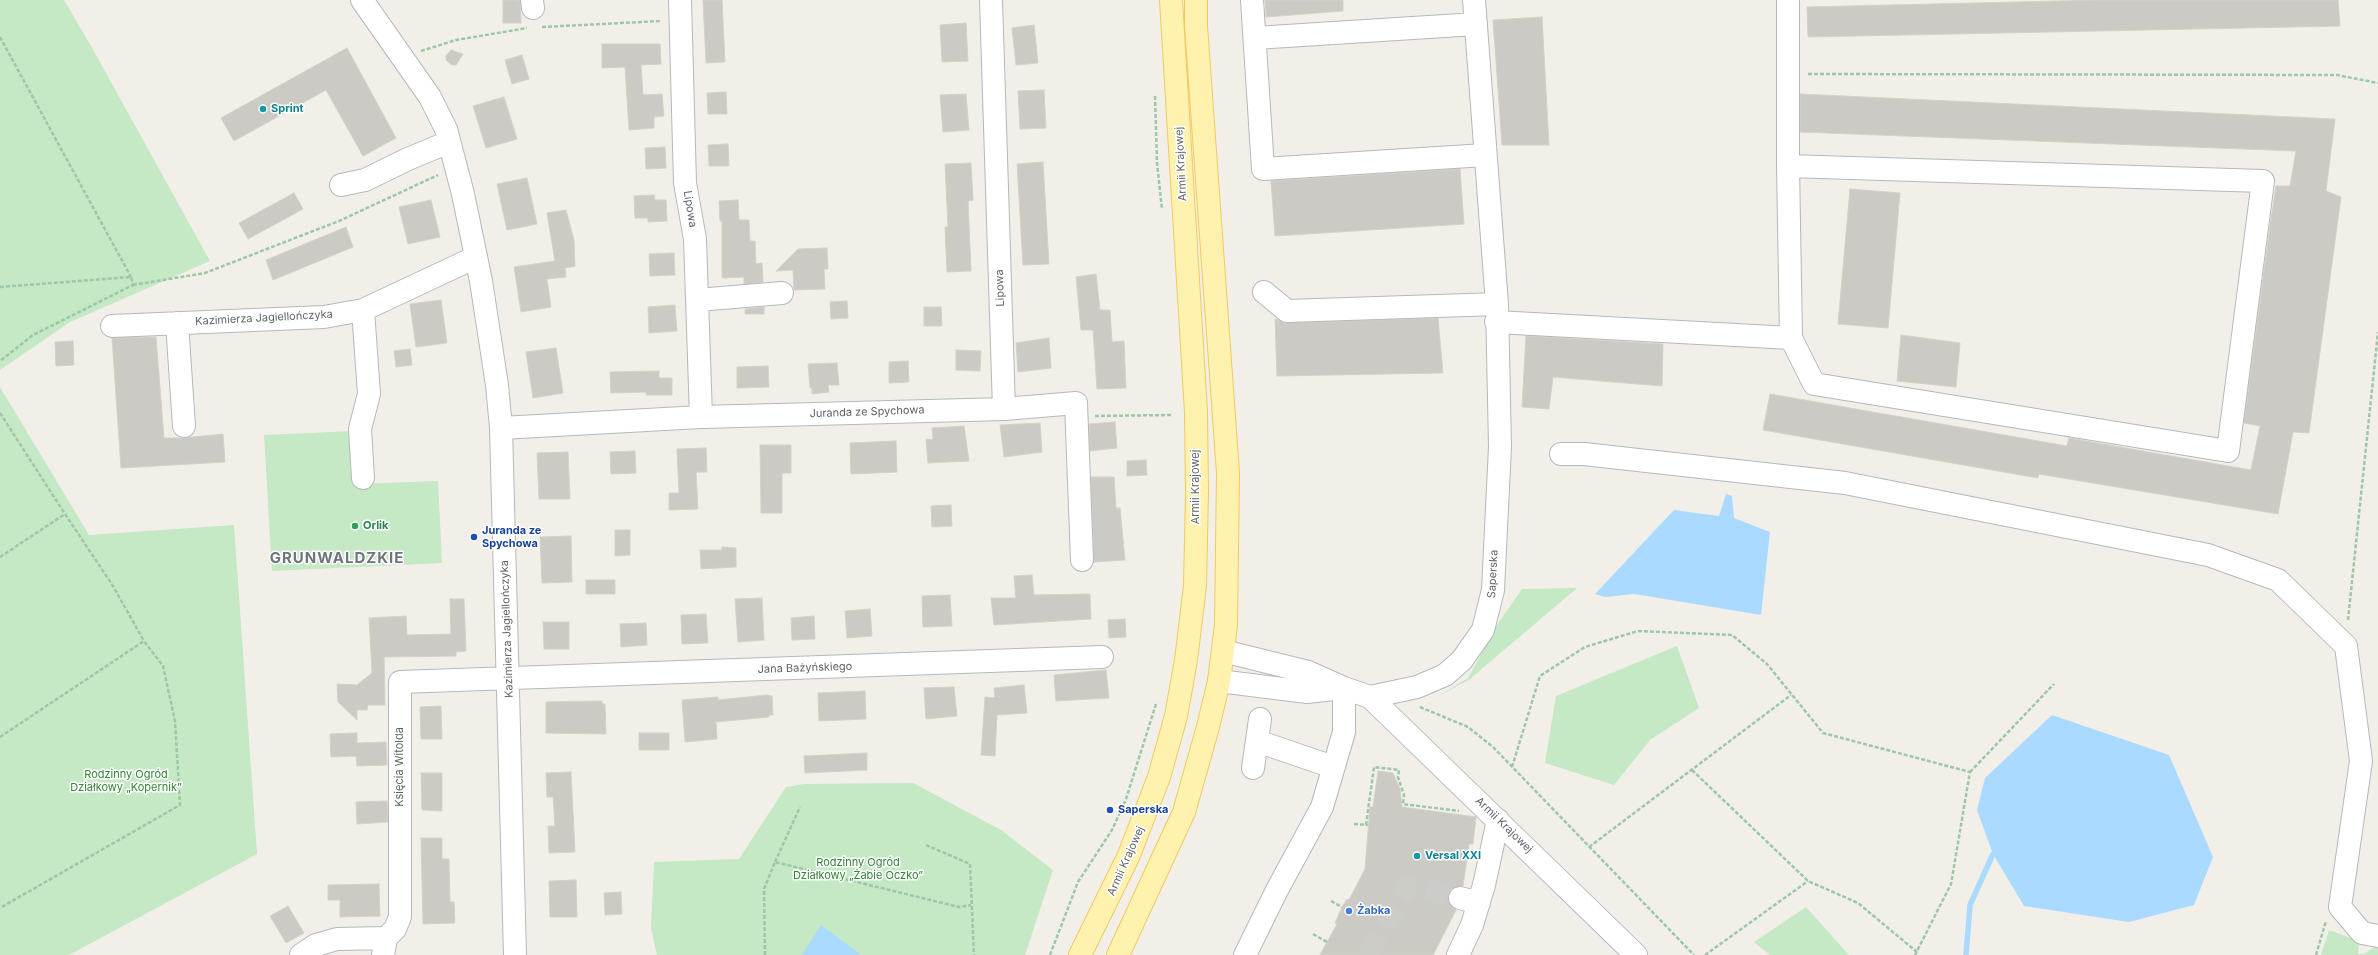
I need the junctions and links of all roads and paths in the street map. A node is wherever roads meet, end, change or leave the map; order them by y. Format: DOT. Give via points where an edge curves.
graph roads {
  1 [pos="362,0"];
  2 [pos="991,0"];
  3 [pos="1171,0"];
  4 [pos="1196,0"];
  5 [pos="1252,0"];
  6 [pos="1474,0"];
  7 [pos="1788,0"];
  8 [pos="679,10"];
  9 [pos="533,16"];
  10 [pos="1476,24"];
  11 [pos="0,37"];
  12 [pos="1255,38"];
  13 [pos="414,53"];
  14 [pos="1789,74"];
  15 [pos="2378,84"];
  16 [pos="1155,93"];
  17 [pos="449,142"];
  18 [pos="1485,154"];
  19 [pos="1788,166"];
  20 [pos="457,170"];
  21 [pos="341,185"];
  22 [pos="1162,210"];
  23 [pos="476,257"];
  24 [pos="131,277"];
  25 [pos="133,285"];
  26 [pos="0,287"];
  27 [pos="1264,292"];
  28 [pos="782,293"];
  29 [pos="697,300"];
  30 [pos="362,310"];
  31 [pos="1497,313"];
  32 [pos="177,323"];
  33 [pos="112,326"];
  34 [pos="2378,332"];
  35 [pos="1790,338"];
  36 [pos="0,361"];
  37 [pos="1004,408"];
  38 [pos="0,413"];
  39 [pos="1171,415"];
  40 [pos="1078,416"];
  41 [pos="701,417"];
  42 [pos="184,426"];
  43 [pos="501,428"];
  44 [pos="1561,454"];
  45 [pos="363,478"];
  46 [pos="66,514"];
  47 [pos="0,557"];
  48 [pos="1082,560"];
  49 [pos="144,641"];
  50 [pos="2346,646"];
  51 [pos="1223,651"];
  52 [pos="1102,657"];
  53 [pos="1186,660"];
  54 [pos="508,678"];
  55 [pos="1219,681"];
  56 [pos="2054,684"];
  57 [pos="1344,688"];
  58 [pos="1402,690"];
  59 [pos="1791,695"];
  60 [pos="1370,697"];
  61 [pos="1157,702"];
  62 [pos="1260,719"];
  63 [pos="0,737"];
  64 [pos="1257,741"];
  65 [pos="2370,763"];
  66 [pos="1333,767"];
  67 [pos="1512,767"];
  68 [pos="1253,768"];
  69 [pos="1692,770"];
  70 [pos="1970,772"];
  71 [pos="800,807"];
  72 [pos="1461,811"];
  73 [pos="1498,820"];
  74 [pos="1354,824"];
  75 [pos="926,845"];
  76 [pos="1589,847"];
  77 [pos="775,862"];
  78 [pos="1808,881"];
  79 [pos="1331,901"];
  80 [pos="971,905"];
  81 [pos="1342,907"];
  82 [pos="2340,907"];
  83 [pos="0,908"];
  84 [pos="1313,934"];
  85 [pos="2378,936"];
  86 [pos="1327,942"];
  87 [pos="385,946"];
  88 [pos="1916,954"];
  89 [pos="301,955"];
  90 [pos="515,955"];
  91 [pos="765,955"];
  92 [pos="974,955"];
  93 [pos="1050,955"];
  94 [pos="1080,955"];
  95 [pos="1118,955"];
  96 [pos="1245,955"];
  97 [pos="1458,955"];
  98 [pos="1636,955"];
  99 [pos="1694,955"];
  100 [pos="1705,955"];
  101 [pos="2316,955"];
  1 -- 17 [label="street, Kazimierza Jagiellończyka" via="430,97"];
  2 -- 37 [label="street, Lipowa"];
  3 -- 53 [label="main road, Armii Krajowej" via="1196,420 1194,586"];
  4 -- 51 [label="main road" via="1228,473 1227,600"];
  5 -- 12 [label="street"];
  6 -- 10 [label="street, Saperska"];
  7 -- 14 [label="street"];
  8 -- 9 [label="path"];
  8 -- 29 [label="street, Lipowa" via="686,183 695,238"];
  9 -- 13 [label="path" via="514,28 456,40"];
  10 -- 12 [label="street"];
  10 -- 18 [label="street, Saperska"];
  11 -- 24 [label="path"];
  12 -- 18 [label="street" via="1263,169"];
  14 -- 15 [label="path" via="2337,75"];
  14 -- 19 [label="street"];
  16 -- 22 [label="path" via="1157,163"];
  17 -- 20 [label="street, Kazimierza Jagiellończyka"];
  17 -- 21 [label="street" via="365,180"];
  18 -- 31 [label="street, Saperska"];
  19 -- 35 [label="street"];
  19 -- 35 [label="street" via="2263,182 2228,451 1814,384"];
  20 -- 23 [label="street, Kazimierza Jagiellończyka"];
  20 -- 25 [label="path" via="446,172 339,221 205,273"];
  23 -- 30 [label="street, Kazimierza Jagiellończyka"];
  23 -- 43 [label="street, Kazimierza Jagiellończyka" via="497,385"];
  24 -- 25 [label="path"];
  24 -- 26 [label="path"];
  25 -- 36 [label="path" via="33,335"];
  27 -- 31 [label="street" via="1287,312"];
  28 -- 29 [label="street"];
  29 -- 41 [label="street, Lipowa"];
  30 -- 32 [label="street, Kazimierza Jagiellończyka" via="324,317"];
  30 -- 45 [label="street" via="369,394 360,430"];
  31 -- 35 [label="street"];
  31 -- 58 [label="street, Saperska" via="1500,447 1493,590 1483,630 1469,652 1445,675 1417,687"];
  32 -- 33 [label="street, Kazimierza Jagiellończyka"];
  32 -- 42 [label="street"];
  34 -- 50 [label="path"];
  37 -- 40 [label="street, Juranda ze Spychowa" via="1076,403"];
  37 -- 41 [label="street, Juranda ze Spychowa"];
  38 -- 46 [label="path"];
  39 -- 40 [label="path"];
  40 -- 48 [label="street"];
  41 -- 43 [label="street, Juranda ze Spychowa"];
  43 -- 54 [label="street, Kazimierza Jagiellończyka"];
  44 -- 50 [label="street" via="1584,454 1845,483 2208,555 2278,580"];
  46 -- 47 [label="path"];
  46 -- 49 [label="path" via="113,586"];
  49 -- 63 [label="path"];
  49 -- 83 [label="path" via="163,666 175,721 180,804"];
  50 -- 65 [label="street"];
  51 -- 53 [label="main road"];
  51 -- 55 [label="main road"];
  51 -- 57 [label="street" via="1308,672"];
  52 -- 54 [label="street, Jana Bażyńskiego"];
  53 -- 55 [label="main road"];
  53 -- 94 [label="main road, Armii Krajowej" via="1176,716 1152,797 1120,876"];
  54 -- 87 [label="street, Księcia Witolda" via="400,682 400,917"];
  54 -- 90 [label="street, Kazimierza Jagiellończyka"];
  55 -- 57 [label="street" via="1307,692"];
  55 -- 95 [label="main road" via="1184,812"];
  56 -- 70 [label="path"];
  57 -- 60 [label="street"];
  57 -- 66 [label="street" via="1344,732"];
  58 -- 60 [label="street, Saperska"];
  58 -- 67 [label="path" via="1408,702 1468,727 1493,747"];
  59 -- 67 [label="path" via="1767,664 1732,635 1638,631 1584,647 1540,676"];
  59 -- 69 [label="path"];
  59 -- 70 [label="path" via="1824,733"];
  60 -- 73 [label="street, Armii Krajowej"];
  61 -- 93 [label="path" via="1126,799 1112,830 1078,882"];
  62 -- 64 [label="street"];
  64 -- 66 [label="street"];
  64 -- 68 [label="street"];
  65 -- 82 [label="street"];
  66 -- 96 [label="street" via="1322,807"];
  67 -- 76 [label="path"];
  69 -- 76 [label="path"];
  69 -- 78 [label="path"];
  70 -- 88 [label="path" via="1951,884"];
  71 -- 77 [label="path"];
  72 -- 74 [label="path" via="1403,804 1404,795 1398,776 1399,770 1374,767 1367,825"];
  73 -- 97 [label="street" via="1469,901"];
  73 -- 98 [label="street, Armii Krajowej"];
  75 -- 80 [label="path" via="970,864"];
  76 -- 99 [label="path"];
  77 -- 80 [label="path" via="959,907"];
  77 -- 91 [label="path" via="764,888"];
  78 -- 88 [label="path" via="1858,903"];
  78 -- 100 [label="path"];
  79 -- 81 [label="path"];
  80 -- 92 [label="path"];
  82 -- 85 [label="street" via="2362,933"];
  82 -- 101 [label="path" via="2326,920"];
  84 -- 86 [label="path"];
  87 -- 89 [label="street" via="337,939 316,946"];
}
